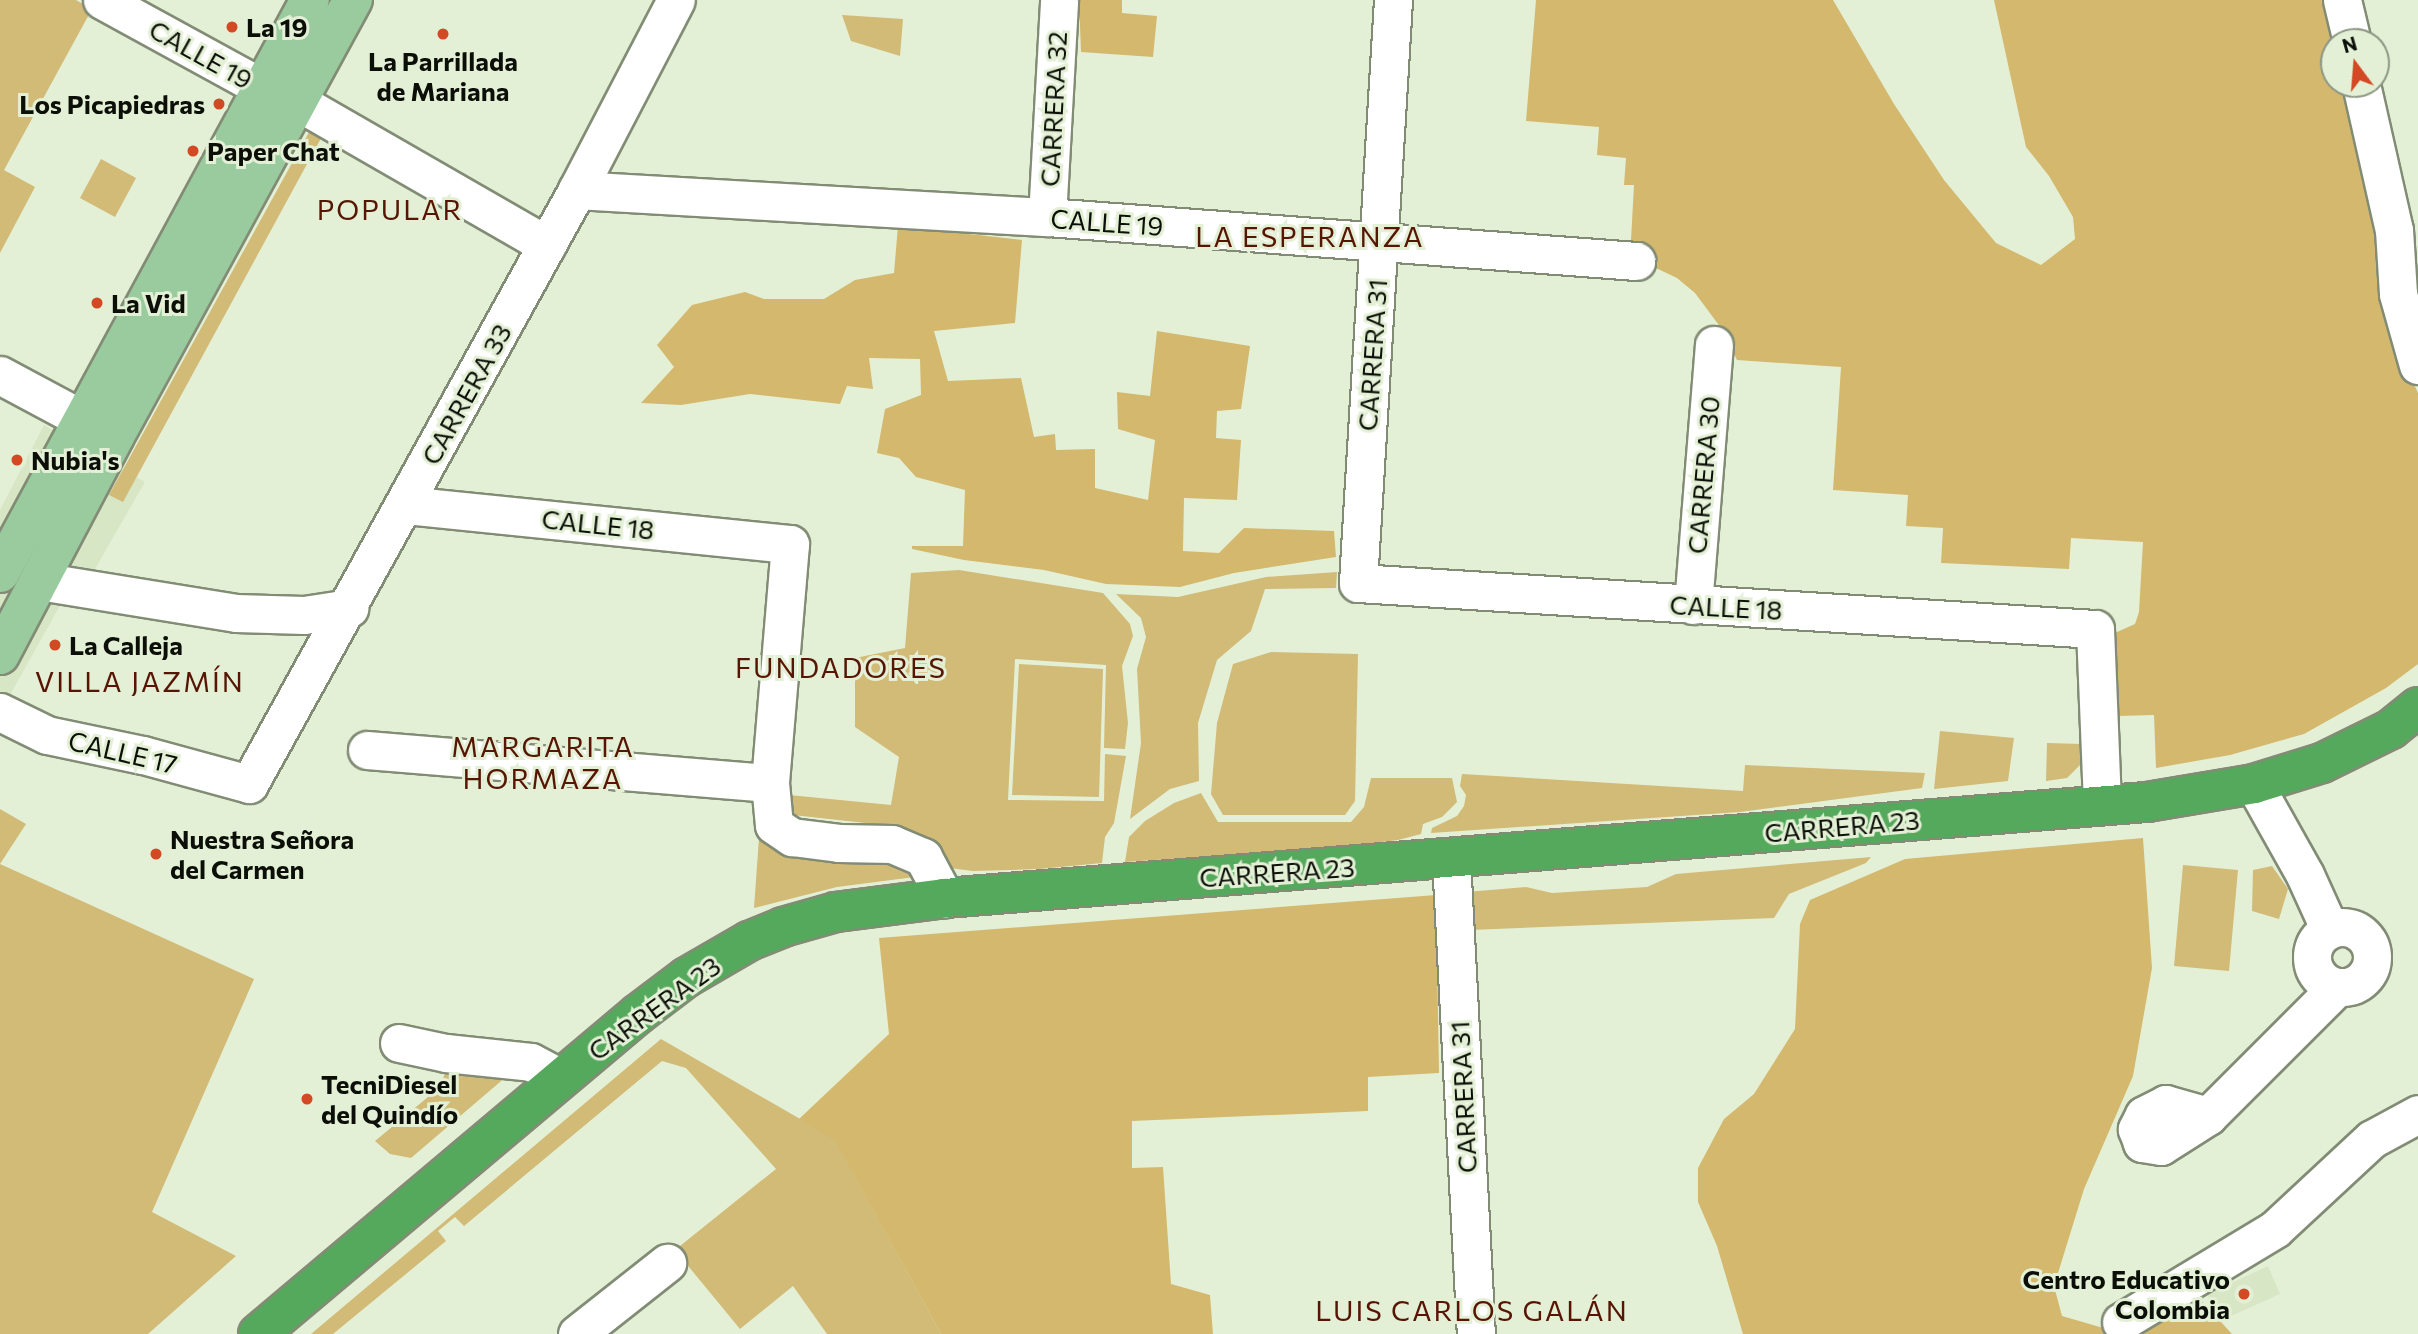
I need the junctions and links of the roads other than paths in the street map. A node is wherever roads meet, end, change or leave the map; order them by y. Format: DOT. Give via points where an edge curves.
graph roads {
  1 [pos="102,0"];
  2 [pos="310,0"];
  3 [pos="353,0"];
  4 [pos="676,0"];
  5 [pos="1059,0"];
  6 [pos="1393,0"];
  7 [pos="2342,0"];
  8 [pos="2349,28"];
  9 [pos="263,88"];
  10 [pos="2364,98"];
  11 [pos="298,102"];
  12 [pos="577,190"];
  13 [pos="1047,217"];
  14 [pos="1380,243"];
  15 [pos="547,245"];
  16 [pos="1636,261"];
  17 [pos="1714,345"];
  18 [pos="2418,365"];
  19 [pos="0,375"];
  20 [pos="82,419"];
  21 [pos="405,505"];
  22 [pos="0,573"];
  23 [pos="39,581"];
  24 [pos="1358,583"];
  25 [pos="1693,605"];
  26 [pos="349,608"];
  27 [pos="0,655"];
  28 [pos="2418,708"];
  29 [pos="0,712"];
  30 [pos="367,750"];
  31 [pos="770,783"];
  32 [pos="249,784"];
  33 [pos="2254,784"];
  34 [pos="2102,806"];
  35 [pos="1451,859"];
  36 [pos="945,898"];
  37 [pos="2330,930"];
  38 [pos="2337,987"];
  39 [pos="399,1044"];
  40 [pos="561,1078"];
  41 [pos="2418,1114"];
  42 [pos="2208,1116"];
  43 [pos="667,1263"];
  44 [pos="2121,1322"];
  45 [pos="264,1332"];
  46 [pos="577,1334"];
  47 [pos="1476,1334"];
  1 -- 9 [label="street, CALLE 19"];
  2 -- 9 [label="main road"];
  3 -- 11 [label="main road"];
  4 -- 12 [label="street, CARRERA 33"];
  5 -- 13 [label="street, CARRERA 32"];
  6 -- 14 [label="street, CARRERA 31"];
  7 -- 8 [label="street"];
  9 -- 20 [label="main road"];
  10 -- 18 [label="street" via="2394,230 2398,294"];
  11 -- 15 [label="street"];
  11 -- 23 [label="main road"];
  12 -- 13 [label="street, CALLE 19"];
  12 -- 15 [label="street, CARRERA 33"];
  13 -- 14 [label="street, CALLE 19"];
  14 -- 16 [label="street, CALLE 19"];
  14 -- 24 [label="street, CARRERA 31"];
  15 -- 21 [label="street, CARRERA 33"];
  17 -- 25 [label="street, CARRERA 30"];
  19 -- 20 [label="street"];
  20 -- 22 [label="main road"];
  21 -- 26 [label="street, CARRERA 33"];
  21 -- 31 [label="street, CALLE 18" via="790,544"];
  23 -- 26 [label="street" via="236,613 303,615"];
  23 -- 27 [label="main road"];
  24 -- 25 [label="street, CALLE 18"];
  25 -- 34 [label="street, CALLE 18" via="2095,629"];
  26 -- 32 [label="street, CARRERA 33"];
  28 -- 33 [label="highway, CARRERA 23" via="2391,729 2322,763"];
  29 -- 32 [label="street, CALLE 17" via="47,735"];
  30 -- 31 [label="street"];
  31 -- 36 [label="street" via="774,825 792,836 892,844 923,857"];
  33 -- 34 [label="highway, CARRERA 23"];
  33 -- 37 [label="street"];
  34 -- 35 [label="highway, CARRERA 23"];
  35 -- 36 [label="highway, CARRERA 23"];
  35 -- 47 [label="street, CARRERA 31"];
  36 -- 40 [label="highway, CARRERA 23" via="836,912 783,926 687,977"];
  37 -- 38 [label="street" via="2316,942 2312,960 2320,978"];
  37 -- 38 [label="street" via="2353,929 2366,939 2372,954 2364,978"];
  38 -- 42 [label="street"];
  39 -- 40 [label="street" via="531,1062"];
  40 -- 45 [label="highway, CARRERA 23"];
  41 -- 44 [label="street" via="2372,1139 2275,1228"];
  43 -- 46 [label="street"];
}
